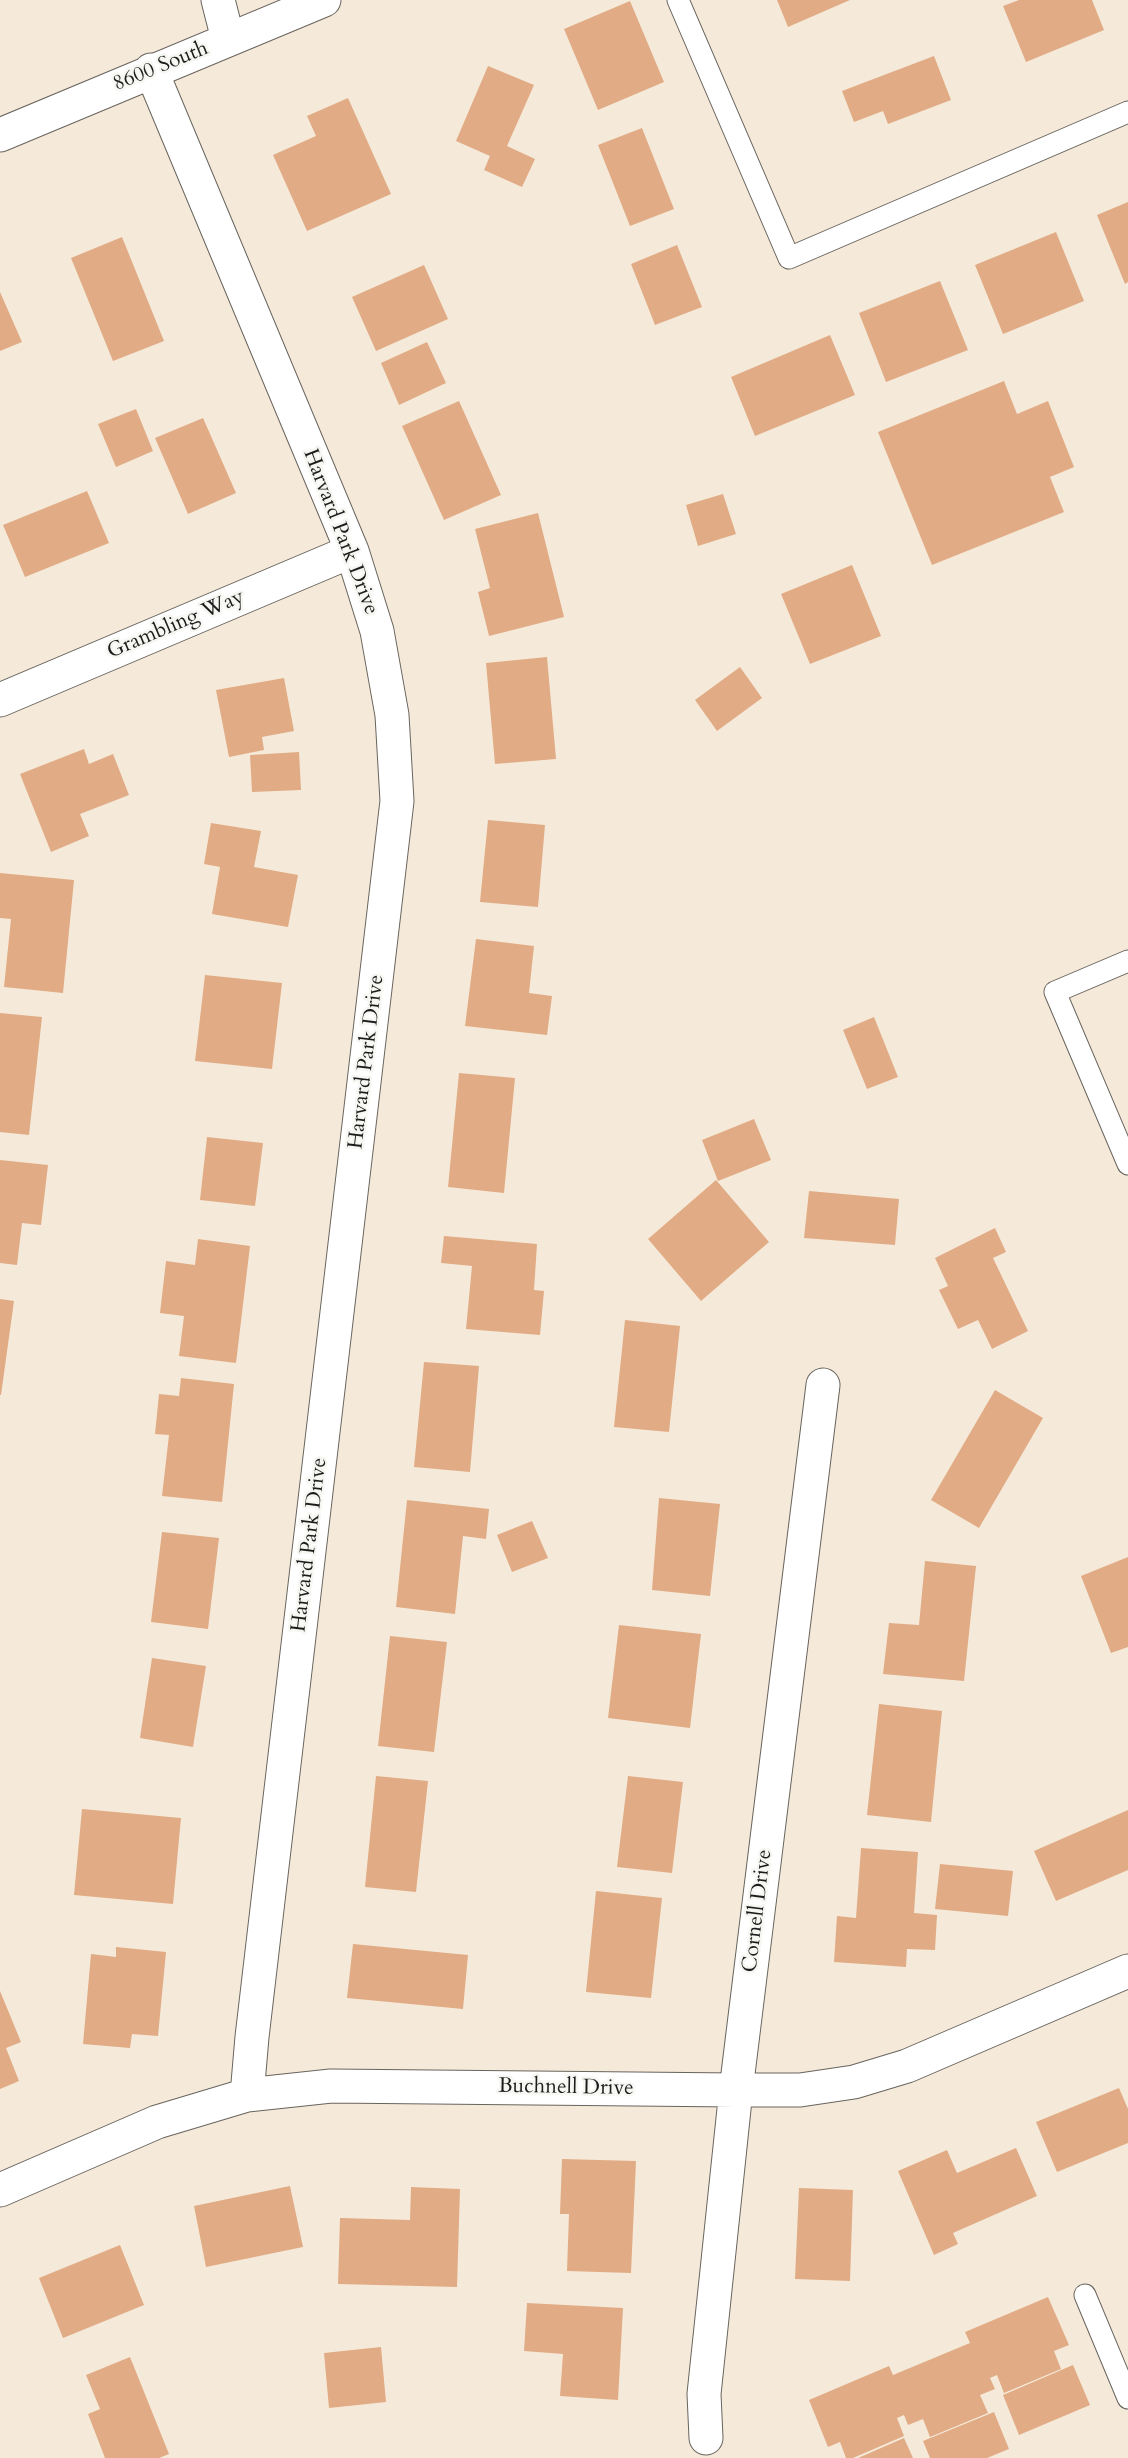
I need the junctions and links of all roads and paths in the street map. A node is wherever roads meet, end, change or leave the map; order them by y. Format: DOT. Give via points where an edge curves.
graph roads {
  1 [pos="218,0"];
  2 [pos="324,0"];
  3 [pos="678,0"];
  4 [pos="228,39"];
  5 [pos="151,70"];
  6 [pos="1128,112"];
  7 [pos="0,135"];
  8 [pos="352,551"];
  9 [pos="0,700"];
  10 [pos="1128,961"];
  11 [pos="1128,1164"];
  12 [pos="823,1385"];
  13 [pos="1128,1971"];
  14 [pos="736,2090"];
  15 [pos="247,2095"];
  16 [pos="0,2190"];
  17 [pos="1085,2295"];
  18 [pos="1128,2398"];
  19 [pos="707,2448"];
  1 -- 4 [label="street"];
  2 -- 4 [label="street, 8600 South"];
  3 -- 6 [label="lane" via="789,258"];
  4 -- 5 [label="street, 8600 South"];
  5 -- 7 [label="street, 8600 South"];
  5 -- 8 [label="street, Harvard Park Drive"];
  8 -- 9 [label="street, Grambling Way"];
  8 -- 15 [label="street, Harvard Park Drive" via="379,642 392,715 397,801"];
  10 -- 11 [label="lane" via="1055,992"];
  12 -- 14 [label="street, Cornell Drive"];
  13 -- 14 [label="street, Buchnell Drive" via="907,2066 855,2082 800,2090"];
  14 -- 15 [label="street, Buchnell Drive" via="331,2086"];
  14 -- 19 [label="street, Cornell Drive" via="704,2394"];
  15 -- 16 [label="street, Buchnell Drive" via="157,2122"];
  17 -- 18 [label="lane"];
}
